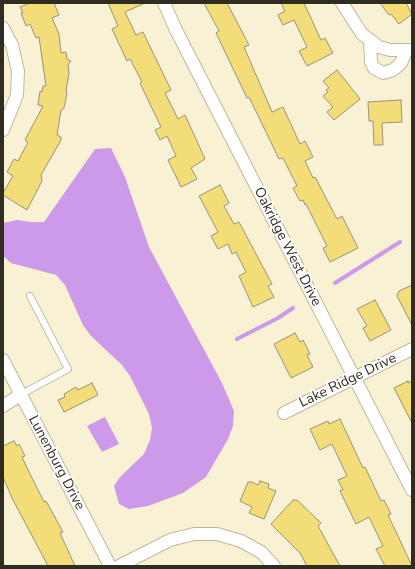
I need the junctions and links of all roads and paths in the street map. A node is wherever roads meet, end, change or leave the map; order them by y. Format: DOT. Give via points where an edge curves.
graph roads {
  1 [pos="164,3"];
  2 [pos="342,3"];
  3 [pos="3,28"];
  4 [pos="370,40"];
  5 [pos="409,50"];
  6 [pos="3,130"];
  7 [pos="30,296"];
  8 [pos="412,349"];
  9 [pos="3,360"];
  10 [pos="355,379"];
  11 [pos="20,395"];
  12 [pos="3,406"];
  13 [pos="284,413"];
  14 [pos="412,490"];
  15 [pos="110,566"];
  16 [pos="119,566"];
  17 [pos="274,566"];
  1 -- 10 [label="street, Oakridge West Drive"];
  2 -- 4 [label="street" via="354,24"];
  3 -- 6 [label="street" via="16,58 18,71 17,96"];
  4 -- 5 [label="street" via="379,47 390,50"];
  4 -- 5 [label="street" via="371,62 374,68 383,73 394,70"];
  7 -- 11 [label="lane" via="68,370"];
  8 -- 10 [label="street, Lake Ridge Drive"];
  9 -- 11 [label="street, Lunenburg Drive"];
  10 -- 13 [label="street, Lake Ridge Drive"];
  10 -- 14 [label="street, Oakridge West Drive"];
  11 -- 12 [label="street"];
  11 -- 15 [label="street, Lunenburg Drive"];
  16 -- 17 [label="street" via="170,540 217,534 241,541 261,552"];
}
